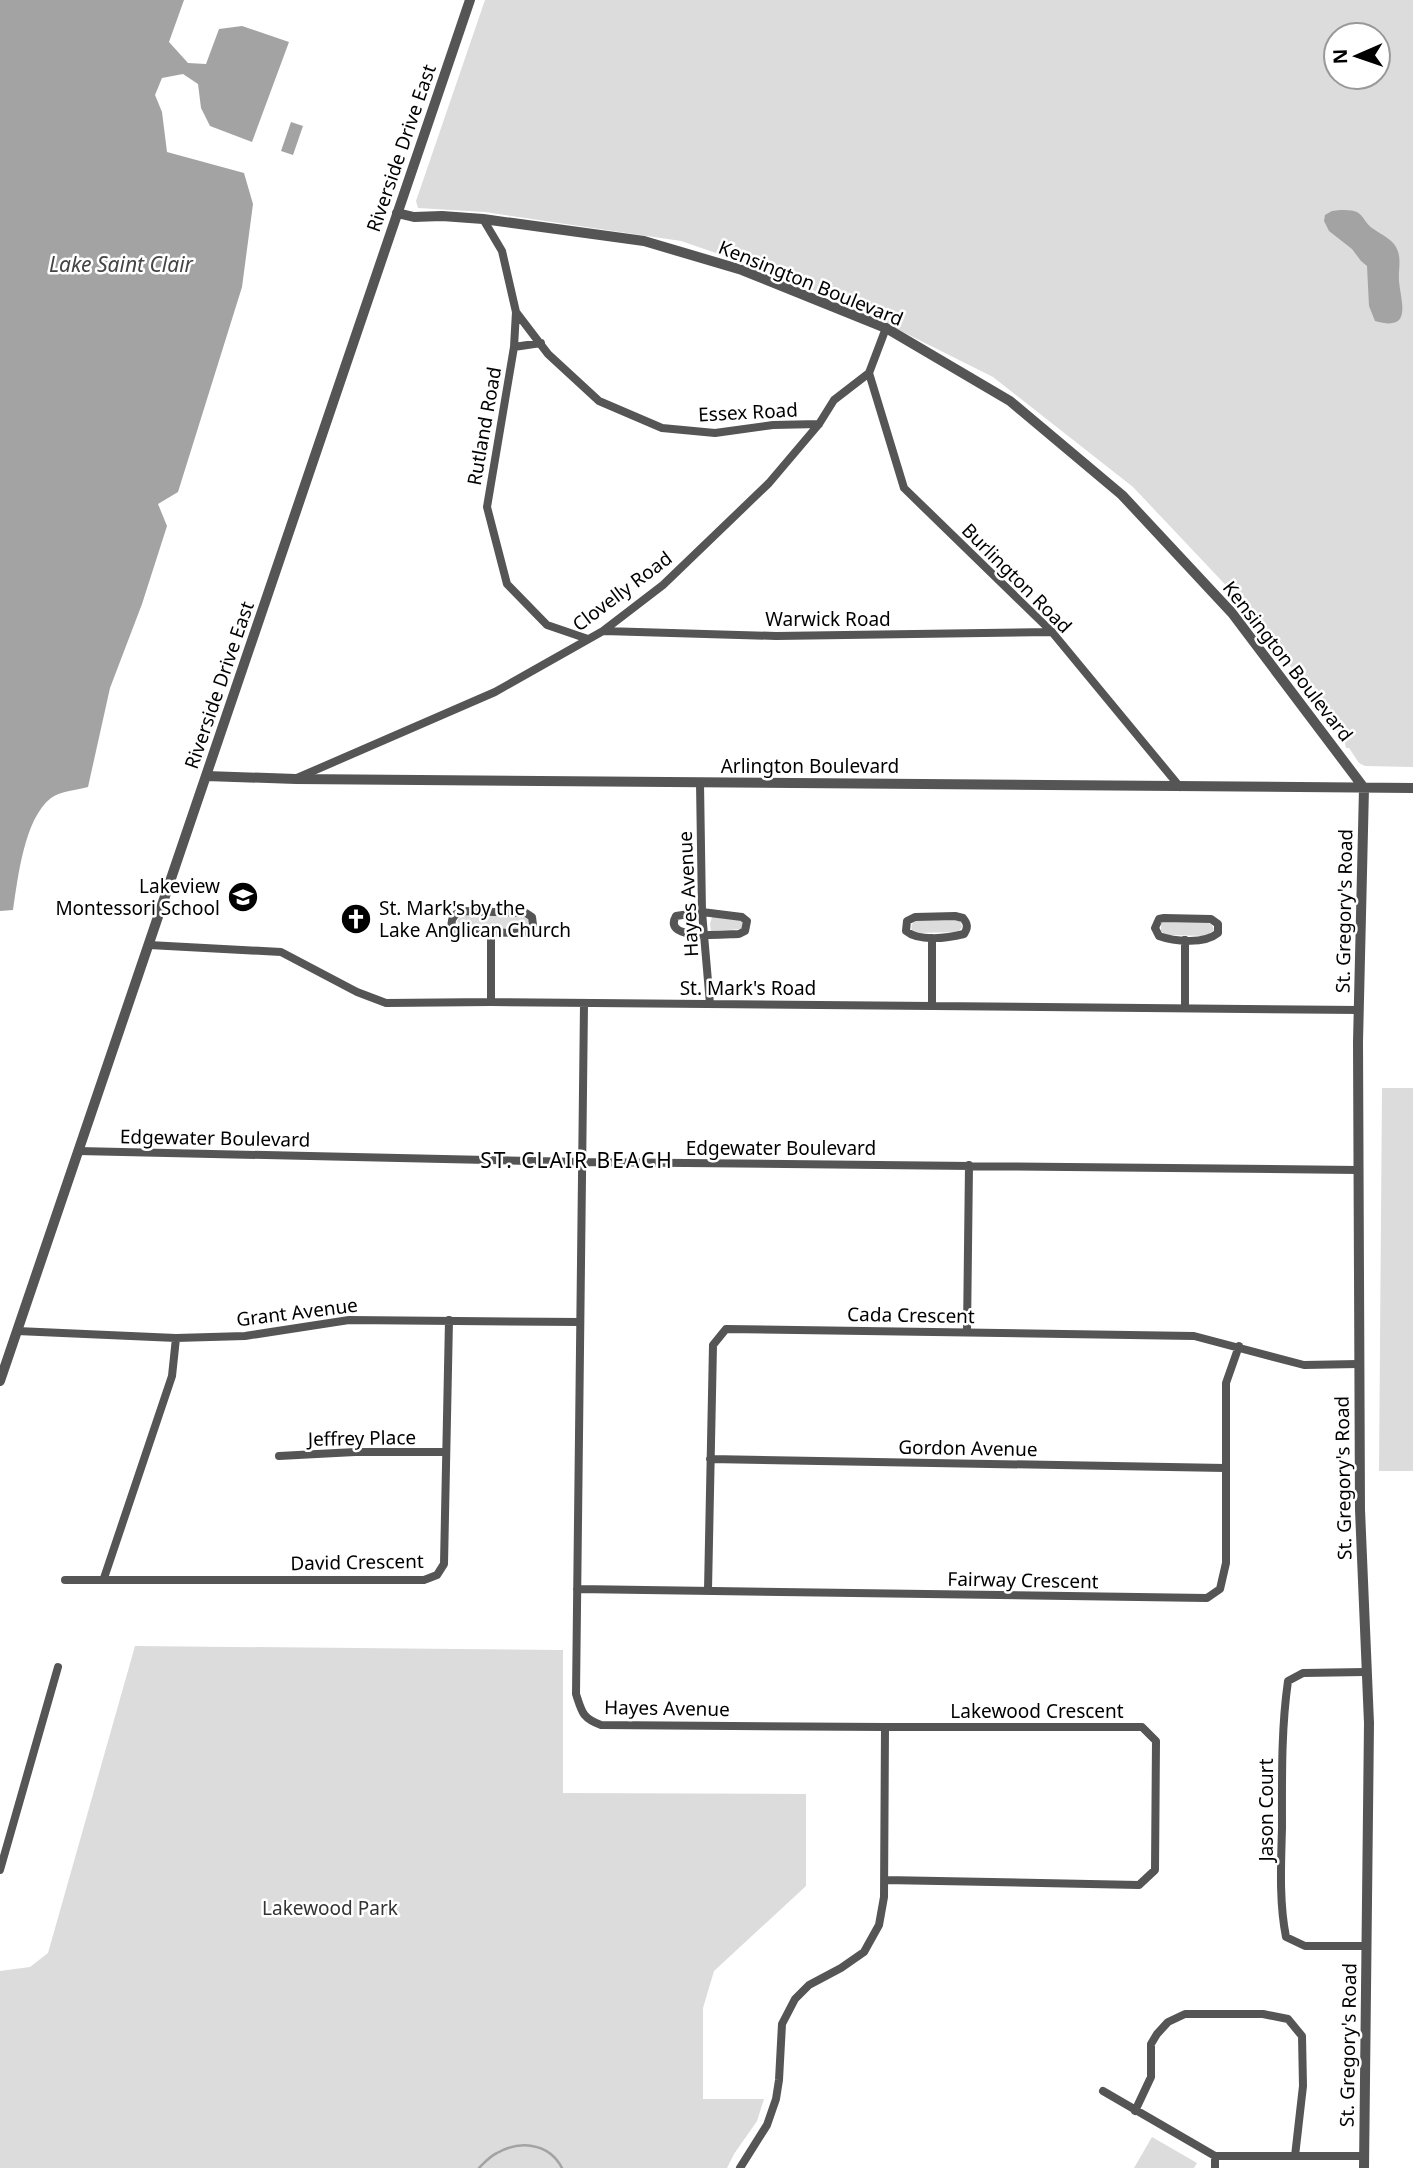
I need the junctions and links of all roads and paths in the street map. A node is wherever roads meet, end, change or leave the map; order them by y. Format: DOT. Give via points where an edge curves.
graph roads {
  1 [pos="470,0"];
  2 [pos="397,213"];
  3 [pos="484,219"];
  4 [pos="516,312"];
  5 [pos="886,328"];
  6 [pos="541,343"];
  7 [pos="514,348"];
  8 [pos="869,373"];
  9 [pos="819,424"];
  10 [pos="603,631"];
  11 [pos="1052,632"];
  12 [pos="588,639"];
  13 [pos="206,776"];
  14 [pos="296,779"];
  15 [pos="700,783"];
  16 [pos="1180,787"];
  17 [pos="1364,788"];
  18 [pos="1413,788"];
  19 [pos="702,912"];
  20 [pos="491,934"];
  21 [pos="706,935"];
  22 [pos="932,938"];
  23 [pos="1185,940"];
  24 [pos="149,945"];
  25 [pos="491,1002"];
  26 [pos="584,1004"];
  27 [pos="710,1004"];
  28 [pos="932,1005"];
  29 [pos="1185,1008"];
  30 [pos="1359,1010"];
  31 [pos="78,1151"];
  32 [pos="582,1162"];
  33 [pos="969,1165"];
  34 [pos="1359,1170"];
  35 [pos="449,1320"];
  36 [pos="580,1322"];
  37 [pos="17,1331"];
  38 [pos="967,1331"];
  39 [pos="176,1338"];
  40 [pos="1238,1346"];
  41 [pos="1358,1364"];
  42 [pos="0,1381"];
  43 [pos="446,1452"];
  44 [pos="279,1456"];
  45 [pos="710,1459"];
  46 [pos="1225,1468"];
  47 [pos="104,1578"];
  48 [pos="65,1580"];
  49 [pos="577,1590"];
  50 [pos="708,1590"];
  51 [pos="58,1667"];
  52 [pos="1365,1672"];
  53 [pos="885,1727"];
  54 [pos="0,1870"];
  55 [pos="885,1880"];
  56 [pos="1366,1946"];
  57 [pos="1103,2091"];
  58 [pos="1135,2111"];
  59 [pos="1215,2156"];
  60 [pos="1295,2156"];
  61 [pos="1364,2156"];
  62 [pos="740,2168"];
  63 [pos="1215,2168"];
  64 [pos="1364,2168"];
  1 -- 2 [label="street, Riverside Drive East"];
  2 -- 3 [label="street, Kensington Boulevard"];
  2 -- 13 [label="street, Riverside Drive East"];
  3 -- 4 [label="street, Rutland Road" via="502,251"];
  3 -- 5 [label="street, Kensington Boulevard" via="644,242 743,270"];
  4 -- 6 [label="street, Essex Road"];
  4 -- 7 [label="street, Rutland Road"];
  5 -- 8 [label="street"];
  5 -- 17 [label="street, Kensington Boulevard" via="1010,401 1122,495 1232,613"];
  6 -- 7 [label="street"];
  6 -- 9 [label="street, Essex Road" via="599,401 662,428 715,433"];
  7 -- 12 [label="street, Rutland Road" via="487,507 507,584 547,625"];
  8 -- 9 [label="street, Clovelly Road" via="834,400"];
  8 -- 11 [label="street, Burlington Road" via="904,488"];
  9 -- 10 [label="street, Clovelly Road" via="769,483 663,585"];
  10 -- 11 [label="street, Warwick Road" via="776,636"];
  10 -- 12 [label="street, Clovelly Road"];
  11 -- 16 [label="street, Burlington Road"];
  12 -- 14 [label="street, Clovelly Road" via="495,692"];
  13 -- 14 [label="street, Arlington Boulevard"];
  13 -- 24 [label="street, Riverside Drive East"];
  14 -- 15 [label="street, Arlington Boulevard"];
  15 -- 16 [label="street, Arlington Boulevard"];
  15 -- 19 [label="street, Hayes Avenue"];
  16 -- 17 [label="street, Arlington Boulevard"];
  17 -- 18 [label="street, Arlington Boulevard"];
  17 -- 30 [label="street, St. Gregory's Road"];
  19 -- 21 [label="street, Hayes Avenue"];
  19 -- 21 [label="street" via="676,916 674,926 683,933"];
  19 -- 21 [label="street" via="737,915 747,921 745,931 739,934"];
  20 -- 20 [label="street" via="529,931 533,919 522,913 463,911 452,919 455,931"];
  20 -- 25 [label="street"];
  21 -- 27 [label="street, Hayes Avenue"];
  22 -- 22 [label="street" via="964,934 967,923 955,916 907,921 909,934"];
  22 -- 28 [label="street"];
  23 -- 23 [label="street" via="1214,936 1217,924 1207,918 1164,918 1156,923 1160,936"];
  23 -- 29 [label="street"];
  24 -- 25 [label="street, St. Mark's Road" via="281,952 386,1003"];
  24 -- 31 [label="street, Riverside Drive East"];
  25 -- 26 [label="street, St. Mark's Road"];
  26 -- 27 [label="street, St. Mark's Road"];
  26 -- 32 [label="street, Hayes Avenue"];
  27 -- 28 [label="street, St. Mark's Road"];
  28 -- 29 [label="street, St. Mark's Road"];
  29 -- 30 [label="street, St. Mark's Road"];
  30 -- 34 [label="street, St. Gregory's Road"];
  31 -- 32 [label="street, Edgewater Boulevard"];
  31 -- 37 [label="street, Riverside Drive East"];
  32 -- 33 [label="street, Edgewater Boulevard"];
  32 -- 36 [label="street, Hayes Avenue"];
  33 -- 34 [label="street, Edgewater Boulevard"];
  33 -- 38 [label="street"];
  34 -- 41 [label="street, St. Gregory's Road"];
  35 -- 36 [label="street, Grant Avenue"];
  35 -- 39 [label="street, Grant Avenue" via="349,1320 245,1336"];
  35 -- 43 [label="street, David Crescent"];
  36 -- 49 [label="street, Hayes Avenue"];
  37 -- 39 [label="street, Grant Avenue"];
  37 -- 42 [label="street, Riverside Drive East"];
  38 -- 40 [label="street, Cada Crescent" via="1194,1336"];
  38 -- 45 [label="street, Cada Crescent" via="726,1329 713,1345"];
  39 -- 47 [label="street" via="172,1376"];
  40 -- 41 [label="street, Cada Crescent" via="1304,1364"];
  40 -- 46 [label="street, Fairway Crescent" via="1226,1383"];
  41 -- 52 [label="street, St. Gregory's Road"];
  43 -- 44 [label="street, Jeffrey Place"];
  43 -- 47 [label="street, David Crescent" via="444,1564 431,1578"];
  45 -- 46 [label="street, Gordon Avenue"];
  45 -- 50 [label="street, Cada Crescent"];
  46 -- 50 [label="street, Fairway Crescent" via="1226,1563 1220,1589 1207,1598"];
  47 -- 48 [label="street, David Crescent"];
  49 -- 50 [label="street, Fairway Crescent"];
  49 -- 53 [label="street, Hayes Avenue" via="576,1694 588,1720 601,1725"];
  51 -- 54 [label="street"];
  52 -- 56 [label="street, St. Gregory's Road" via="1369,1723"];
  52 -- 56 [label="street, Jason Court" via="1303,1673 1288,1681 1282,1719 1282,1845 1286,1937 1305,1946"];
  53 -- 55 [label="street"];
  53 -- 55 [label="street, Lakewood Crescent" via="1142,1727 1156,1741 1155,1870 1139,1885"];
  55 -- 62 [label="street" via="879,1925 864,1952 809,1985 795,1999 782,2025 776,2099 767,2125"];
  56 -- 61 [label="street, St. Gregory's Road"];
  57 -- 58 [label="street"];
  58 -- 59 [label="street"];
  58 -- 60 [label="street" via="1151,2077 1151,2044 1168,2022 1185,2014 1263,2014 1288,2019 1302,2036 1303,2086"];
  59 -- 60 [label="street"];
  59 -- 63 [label="street"];
  60 -- 61 [label="street"];
  61 -- 64 [label="street, St. Gregory's Road"];
}
